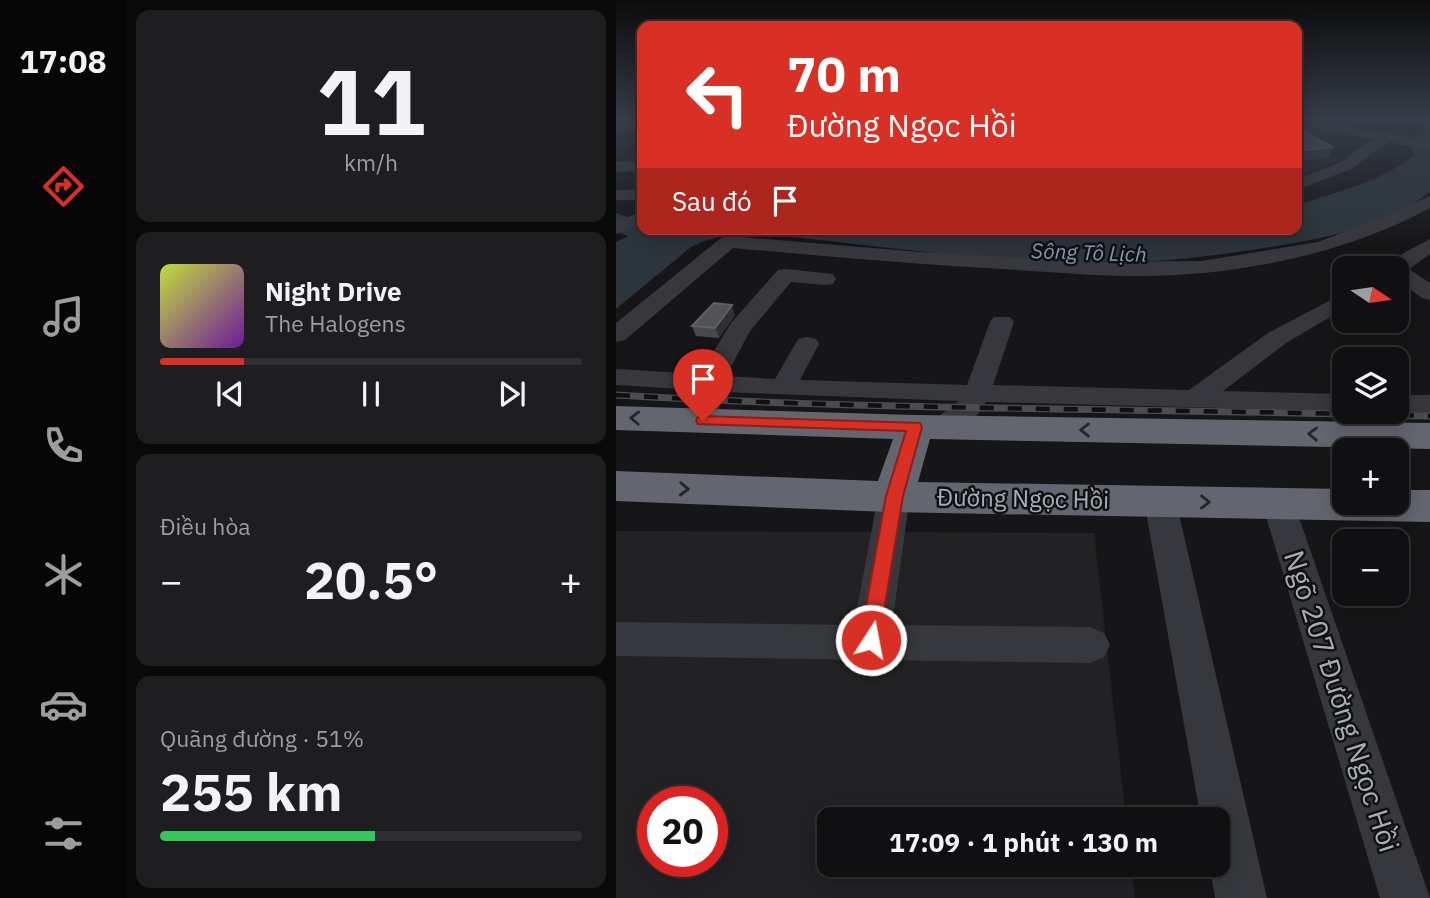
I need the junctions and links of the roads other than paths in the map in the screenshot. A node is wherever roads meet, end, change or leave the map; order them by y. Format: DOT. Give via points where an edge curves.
graph roads {
  1 [pos="1352,161"];
  2 [pos="637,166"];
  3 [pos="616,167"];
  4 [pos="1302,183"];
  5 [pos="616,195"];
  6 [pos="637,196"];
  7 [pos="1430,201"];
  8 [pos="637,220"];
  9 [pos="616,228"];
  10 [pos="1430,245"];
  11 [pos="1409,258"];
  12 [pos="1409,270"];
  13 [pos="1430,271"];
  14 [pos="1409,278"];
  15 [pos="825,279"];
  16 [pos="1430,293"];
  17 [pos="1332,307"];
  18 [pos="1002,322"];
  19 [pos="616,335"];
  20 [pos="807,344"];
  21 [pos="616,377"];
  22 [pos="709,383"];
  23 [pos="783,387"];
  24 [pos="977,394"];
  25 [pos="1196,398"];
  26 [pos="1332,403"];
  27 [pos="1409,404"];
  28 [pos="1430,404"];
  29 [pos="616,418"];
  30 [pos="703,421"];
  31 [pos="930,427"];
  32 [pos="1430,436"];
  33 [pos="616,486"];
  34 [pos="894,496"];
  35 [pos="1160,501"];
  36 [pos="1278,503"];
  37 [pos="1430,506"];
  38 [pos="616,639"];
  39 [pos="871,640"];
  40 [pos="1090,645"];
  41 [pos="1241,898"];
  42 [pos="1406,898"];
  1 -- 4 [label="street"];
  2 -- 3 [label="street"];
  5 -- 6 [label="street"];
  7 -- 19 [label="street" via="1322,247 1202,267 1099,268 728,242"];
  8 -- 9 [label="street"];
  10 -- 11 [label="street"];
  12 -- 13 [label="street"];
  14 -- 16 [label="street"];
  15 -- 22 [label="street" via="786,275 739,328"];
  17 -- 25 [label="street" via="1277,338"];
  18 -- 24 [label="street"];
  20 -- 23 [label="street"];
  21 -- 22 [label="street"];
  22 -- 23 [label="street"];
  22 -- 30 [label="street"];
  23 -- 24 [label="street"];
  24 -- 25 [label="street"];
  24 -- 31 [label="street" via="967,410"];
  25 -- 26 [label="street"];
  27 -- 28 [label="street"];
  30 -- 29 [label="highway, one-way"];
  30 -- 31 [label="highway"];
  32 -- 31 [label="highway, one-way"];
  31 -- 34 [label="highway"];
  33 -- 34 [label="highway, Đường Ngọc Hồi, one-way"];
  34 -- 35 [label="highway, Đường Ngọc Hồi"];
  34 -- 39 [label="street"];
  35 -- 36 [label="highway, Đường Ngọc Hồi, one-way"];
  35 -- 41 [label="street"];
  36 -- 37 [label="highway, Đường Ngọc Hồi"];
  36 -- 42 [label="street, Ngõ 207 Đường Ngọc Hồi"];
  38 -- 39 [label="street"];
  39 -- 40 [label="street"];
}
